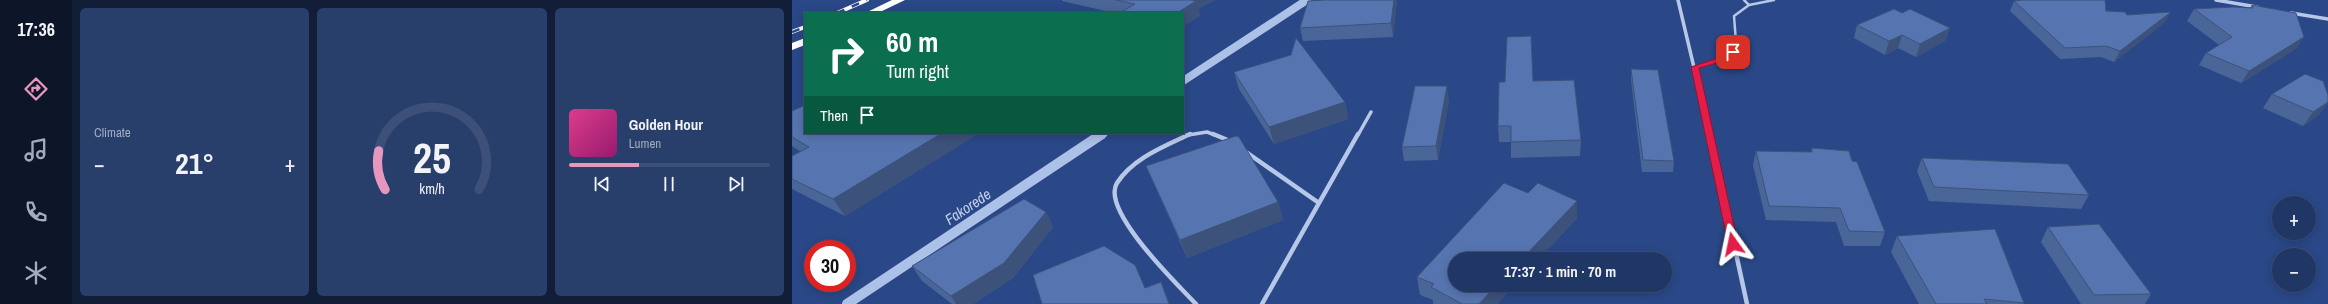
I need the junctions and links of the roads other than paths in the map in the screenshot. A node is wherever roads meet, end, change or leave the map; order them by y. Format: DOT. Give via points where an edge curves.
graph roads {
  1 [pos="900,0"];
  2 [pos="1678,0"];
  3 [pos="1744,0"];
  4 [pos="1774,0"];
  5 [pos="2216,0"];
  6 [pos="1749,5"];
  7 [pos="2260,8"];
  8 [pos="872,12"];
  9 [pos="2283,12"];
  10 [pos="2328,19"];
  11 [pos="804,42"];
  12 [pos="792,47"];
  13 [pos="1695,67"];
  14 [pos="1371,112"];
  15 [pos="1238,146"];
  16 [pos="1244,150"];
  17 [pos="1319,203"];
  18 [pos="1196,304"];
  19 [pos="1262,304"];
  20 [pos="1747,304"];
  1 -- 8 [label="highway"];
  2 -- 13 [label="street"];
  3 -- 6 [label="lane"];
  4 -- 6 [label="lane"];
  5 -- 7 [label="street"];
  6 -- 13 [label="lane" via="1734,16 1736,42 1733,52 1718,61"];
  9 -- 10 [label="street"];
  11 -- 12 [label="highway"];
  13 -- 20 [label="street"];
  14 -- 17 [label="street"];
  15 -- 18 [label="street" via="1207,132 1191,134 1155,151 1130,168 1116,184 1115,202 1132,231 1162,269"];
  16 -- 17 [label="street"];
  17 -- 19 [label="street"];
}
